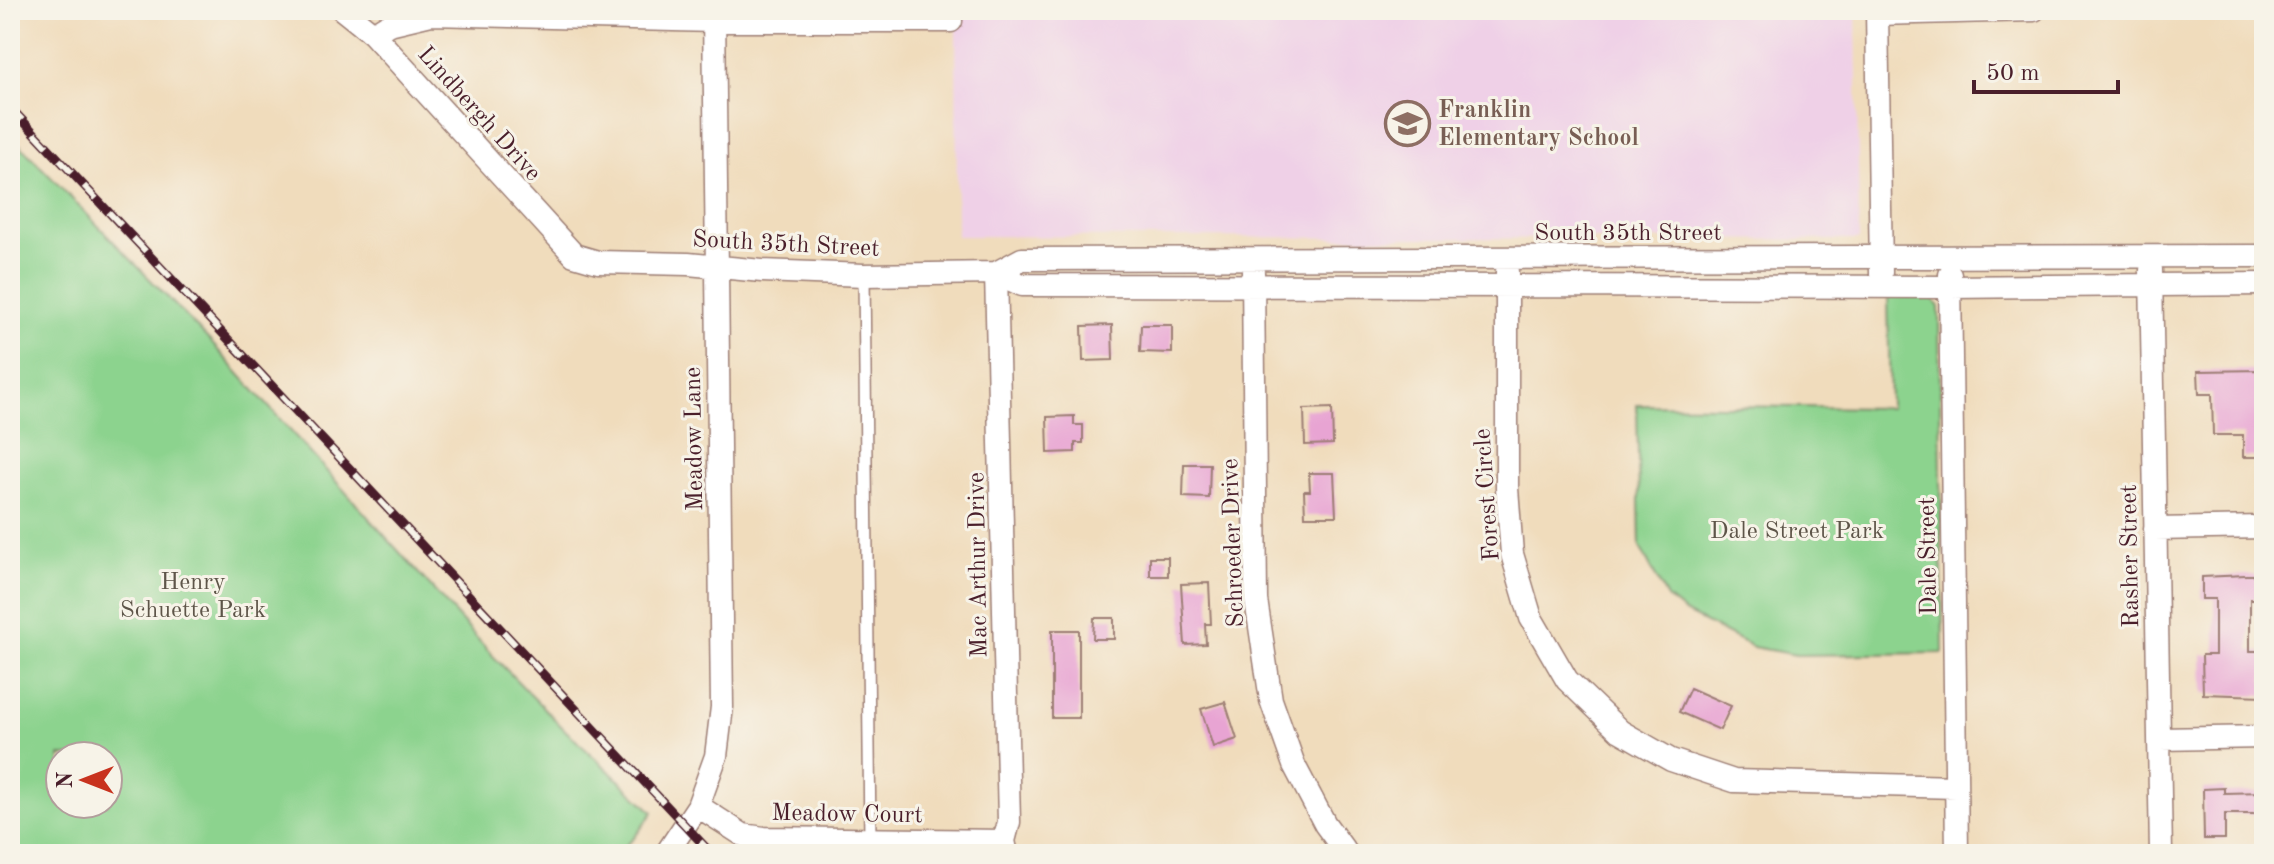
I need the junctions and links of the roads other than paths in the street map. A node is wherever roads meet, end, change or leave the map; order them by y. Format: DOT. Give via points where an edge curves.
graph roads {
  1 [pos="343,10"];
  2 [pos="2034,10"];
  3 [pos="1877,12"];
  4 [pos="714,15"];
  5 [pos="951,21"];
  6 [pos="373,34"];
  7 [pos="574,255"];
  8 [pos="2151,256"];
  9 [pos="2264,256"];
  10 [pos="1880,258"];
  11 [pos="1950,258"];
  12 [pos="1252,259"];
  13 [pos="1507,259"];
  14 [pos="717,268"];
  15 [pos="996,273"];
  16 [pos="864,275"];
  17 [pos="2150,284"];
  18 [pos="2264,284"];
  19 [pos="1507,286"];
  20 [pos="1254,287"];
  21 [pos="1881,287"];
  22 [pos="1950,287"];
  23 [pos="2264,527"];
  24 [pos="2155,529"];
  25 [pos="2264,737"];
  26 [pos="2160,739"];
  27 [pos="1956,787"];
  28 [pos="698,806"];
  29 [pos="870,840"];
  30 [pos="1005,848"];
  31 [pos="666,854"];
  32 [pos="1347,854"];
  33 [pos="1957,854"];
  34 [pos="2161,854"];
  1 -- 6 [label="street, Lindbergh Drive"];
  2 -- 3 [label="street"];
  3 -- 10 [label="street"];
  4 -- 5 [label="street"];
  4 -- 6 [label="street" via="431,14 389,24"];
  4 -- 14 [label="street, Meadow Lane"];
  6 -- 7 [label="street, Lindbergh Drive"];
  7 -- 14 [label="street, South 35th Street" via="598,262"];
  8 -- 9 [label="street, South 35th Street"];
  8 -- 11 [label="street, South 35th Street"];
  8 -- 17 [label="street, Rasher Street"];
  10 -- 11 [label="street, South 35th Street"];
  10 -- 13 [label="street, South 35th Street"];
  10 -- 21 [label="street"];
  11 -- 22 [label="street, Dale Street"];
  12 -- 13 [label="street, South 35th Street"];
  12 -- 15 [label="street, South 35th Street" via="1022,259"];
  12 -- 20 [label="street, Schroeder Drive"];
  13 -- 19 [label="street, Forest Circle"];
  14 -- 16 [label="street, South 35th Street"];
  14 -- 28 [label="street, Meadow Lane" via="722,707 716,756"];
  15 -- 16 [label="street, South 35th Street"];
  15 -- 20 [label="street, South 35th Street" via="1022,285"];
  15 -- 30 [label="street, Mac Arthur Drive" via="1009,822"];
  16 -- 29 [label="lane"];
  17 -- 18 [label="street, South 35th Street"];
  17 -- 22 [label="street, South 35th Street"];
  17 -- 24 [label="street, Rasher Street"];
  19 -- 20 [label="street, South 35th Street"];
  19 -- 21 [label="street, South 35th Street"];
  19 -- 27 [label="street, Forest Circle" via="1512,554 1531,618 1567,680 1620,731 1671,760 1734,781"];
  20 -- 32 [label="street, Schroeder Drive" via="1256,600 1271,700 1294,765"];
  21 -- 22 [label="street, South 35th Street"];
  22 -- 27 [label="street, Dale Street"];
  23 -- 24 [label="street"];
  24 -- 26 [label="street, Rasher Street"];
  25 -- 26 [label="street"];
  26 -- 34 [label="street, Rasher Street"];
  27 -- 33 [label="street, Dale Street"];
  28 -- 29 [label="street, Meadow Court" via="743,835"];
  28 -- 31 [label="street, Meadow Lane"];
  29 -- 30 [label="street, Meadow Court"];
}
